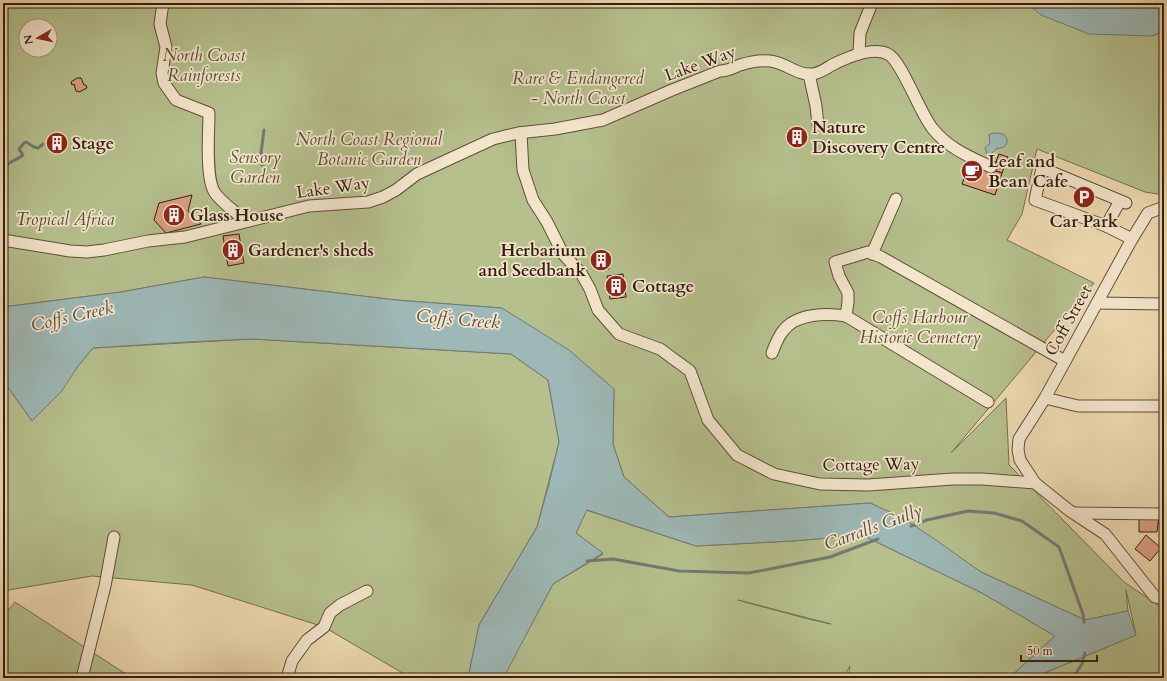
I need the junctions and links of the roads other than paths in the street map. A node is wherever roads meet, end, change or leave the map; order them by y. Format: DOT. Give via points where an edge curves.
graph roads {
  1 [pos="163,3"];
  2 [pos="872,3"];
  3 [pos="859,54"];
  4 [pos="809,74"];
  5 [pos="818,125"];
  6 [pos="521,133"];
  7 [pos="991,167"];
  8 [pos="896,199"];
  9 [pos="1164,207"];
  10 [pos="245,221"];
  11 [pos="1106,226"];
  12 [pos="1132,239"];
  13 [pos="3,240"];
  14 [pos="872,254"];
  15 [pos="1097,303"];
  16 [pos="1164,304"];
  17 [pos="846,316"];
  18 [pos="772,353"];
  19 [pos="1064,361"];
  20 [pos="1045,398"];
  21 [pos="988,402"];
  22 [pos="1164,406"];
  23 [pos="1035,483"];
  24 [pos="1074,513"];
  25 [pos="1164,514"];
  26 [pos="114,537"];
  27 [pos="367,591"];
  28 [pos="1164,599"];
  29 [pos="82,678"];
  30 [pos="287,678"];
  1 -- 10 [label="street" via="160,24 166,47 162,78 176,100 209,113 209,171 212,187"];
  2 -- 3 [label="street" via="860,33"];
  3 -- 4 [label="street"];
  3 -- 7 [label="street" via="875,51 889,54 934,130 960,152"];
  4 -- 5 [label="street"];
  4 -- 6 [label="street, Lake Way" via="769,60 751,62 672,90 603,120"];
  6 -- 10 [label="street, Lake Way" via="481,144 417,174 396,190 368,202 309,206"];
  6 -- 23 [label="street, Cottage Way" via="523,170 533,200 548,222 563,254 581,273 598,310 619,334 660,349 690,371 708,420 737,455 774,474 820,484 868,485 953,479"];
  8 -- 14 [label="street"];
  9 -- 12 [label="street, Coff Street" via="1148,213"];
  10 -- 13 [label="street, Lake Way" via="184,237 87,252"];
  11 -- 11 [label="street" via="1035,200 1042,168 1123,202"];
  11 -- 12 [label="street"];
  12 -- 15 [label="street, Coff Street"];
  14 -- 17 [label="street" via="868,252 835,262 848,293"];
  14 -- 19 [label="street"];
  15 -- 16 [label="street"];
  15 -- 19 [label="street, Coff Street"];
  17 -- 18 [label="street" via="812,315 796,320 783,329"];
  17 -- 21 [label="street"];
  19 -- 20 [label="street, Coff Street"];
  20 -- 22 [label="street" via="1078,406"];
  20 -- 23 [label="street, Coff Street" via="1019,439 1020,460"];
  23 -- 24 [label="street"];
  24 -- 25 [label="street"];
  24 -- 28 [label="street" via="1105,534 1155,597"];
  26 -- 29 [label="street" via="105,586"];
  27 -- 30 [label="street" via="330,613 324,627 306,640 292,661"];
}
